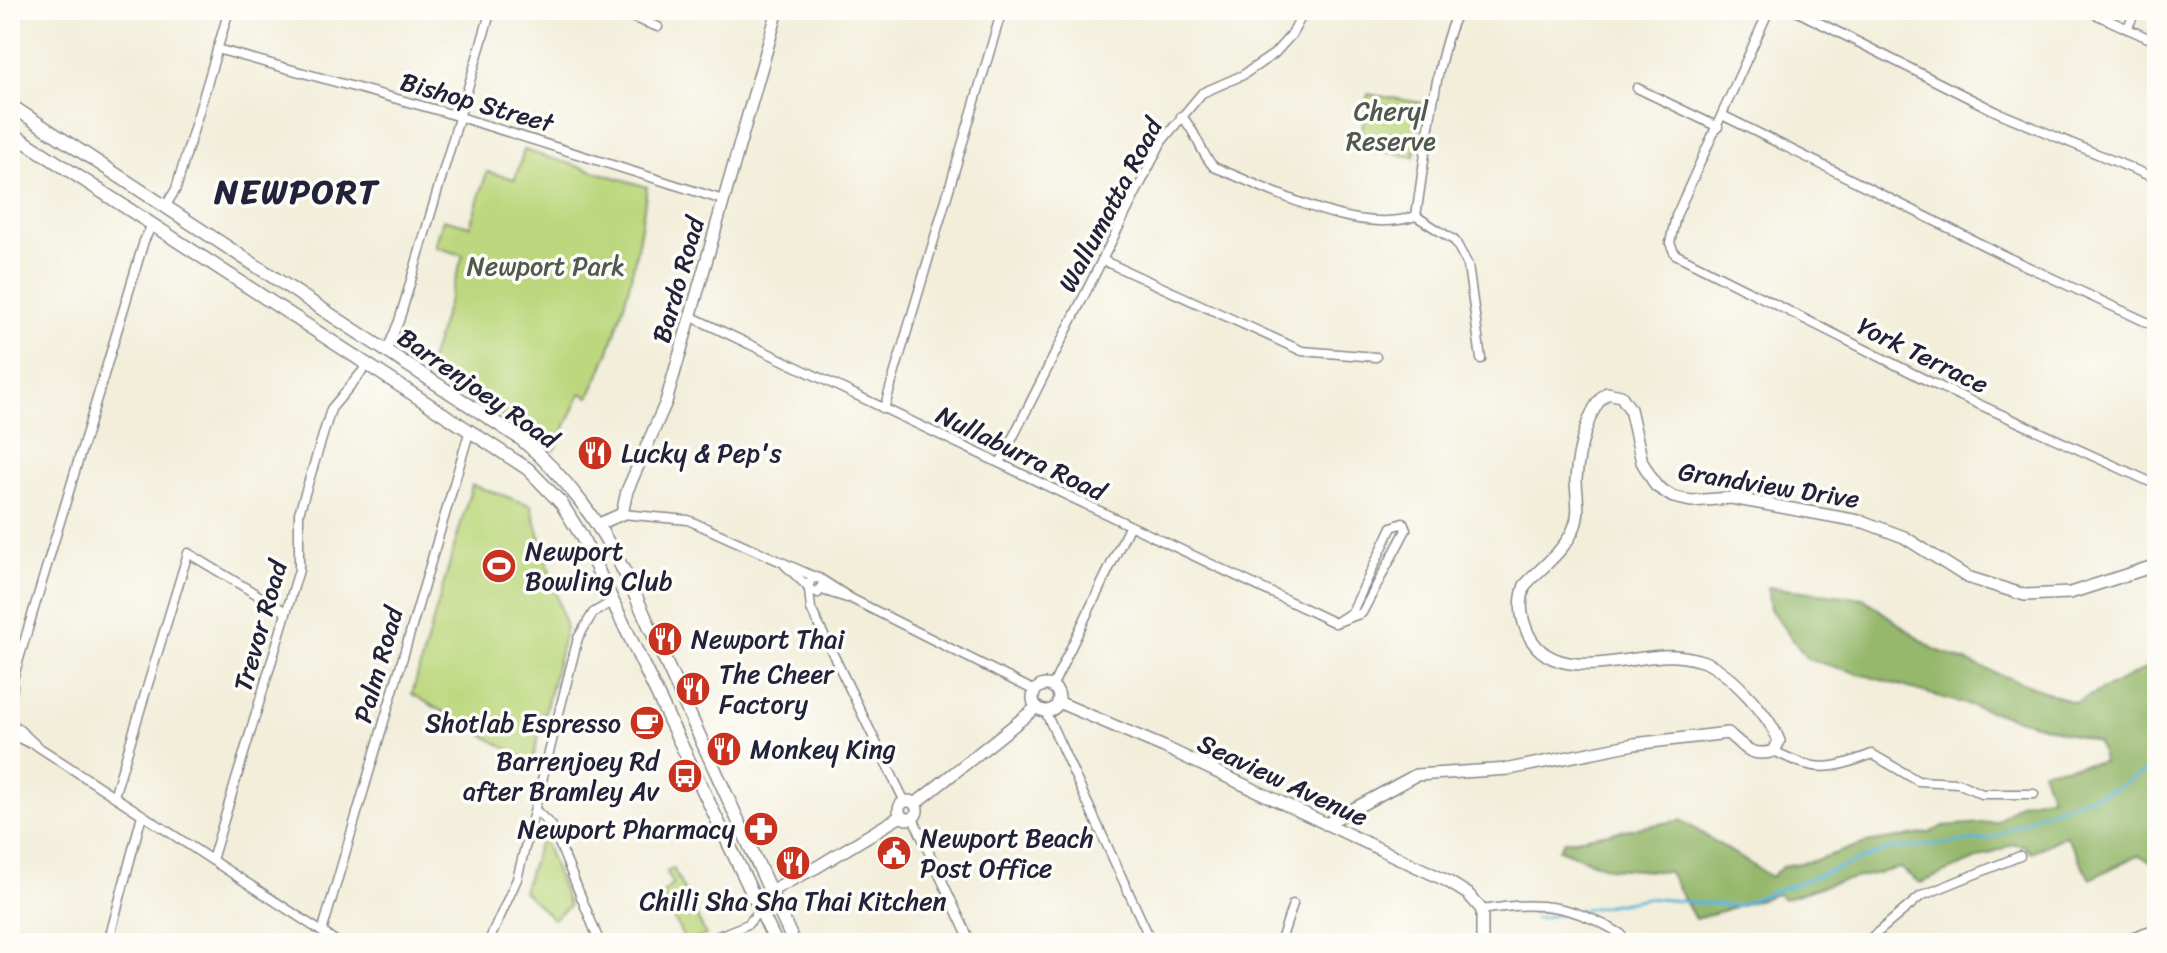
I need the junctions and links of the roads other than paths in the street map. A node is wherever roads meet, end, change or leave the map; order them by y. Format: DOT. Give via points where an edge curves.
graph roads {
  1 [pos="229,10"];
  2 [pos="491,10"];
  3 [pos="613,10"];
  4 [pos="778,10"];
  5 [pos="1002,10"];
  6 [pos="1305,10"];
  7 [pos="1459,10"];
  8 [pos="1769,10"];
  9 [pos="1794,10"];
  10 [pos="2086,10"];
  11 [pos="2136,10"];
  12 [pos="658,27"];
  13 [pos="2127,29"];
  14 [pos="2157,42"];
  15 [pos="217,49"];
  16 [pos="1637,88"];
  17 [pos="10,105"];
  18 [pos="1181,116"];
  19 [pos="1724,116"];
  20 [pos="458,117"];
  21 [pos="1718,127"];
  22 [pos="10,132"];
  23 [pos="2157,179"];
  24 [pos="723,200"];
  25 [pos="165,207"];
  26 [pos="1416,216"];
  27 [pos="152,225"];
  28 [pos="1102,260"];
  29 [pos="690,316"];
  30 [pos="2157,327"];
  31 [pos="387,350"];
  32 [pos="1376,357"];
  33 [pos="1481,359"];
  34 [pos="366,367"];
  35 [pos="884,409"];
  36 [pos="481,414"];
  37 [pos="469,433"];
  38 [pos="1000,463"];
  39 [pos="2157,485"];
  40 [pos="622,514"];
  41 [pos="599,524"];
  42 [pos="1129,527"];
  43 [pos="581,535"];
  44 [pos="784,564"];
  45 [pos="2157,565"];
  46 [pos="626,575"];
  47 [pos="820,586"];
  48 [pos="808,588"];
  49 [pos="613,601"];
  50 [pos="286,612"];
  51 [pos="644,613"];
  52 [pos="817,617"];
  53 [pos="1335,623"];
  54 [pos="14,677"];
  55 [pos="1052,687"];
  56 [pos="10,689"];
  57 [pos="1035,691"];
  58 [pos="1058,702"];
  59 [pos="10,708"];
  60 [pos="1041,709"];
  61 [pos="10,726"];
  62 [pos="1774,751"];
  63 [pos="2034,794"];
  64 [pos="114,796"];
  65 [pos="910,803"];
  66 [pos="535,810"];
  67 [pos="142,815"];
  68 [pos="907,817"];
  69 [pos="1326,824"];
  70 [pos="2020,856"];
  71 [pos="212,860"];
  72 [pos="770,891"];
  73 [pos="1293,904"];
  74 [pos="760,910"];
  75 [pos="1482,910"];
  76 [pos="2148,931"];
  77 [pos="322,932"];
  78 [pos="1621,934"];
  79 [pos="108,943"];
  80 [pos="339,943"];
  81 [pos="488,943"];
  82 [pos="600,943"];
  83 [pos="701,943"];
  84 [pos="776,943"];
  85 [pos="794,943"];
  86 [pos="971,943"];
  87 [pos="1152,943"];
  88 [pos="1280,943"];
  89 [pos="1482,943"];
  90 [pos="1865,943"];
  91 [pos="2115,943"];
  1 -- 15 [label="street"];
  2 -- 20 [label="street"];
  3 -- 12 [label="street"];
  4 -- 24 [label="street, Bardo Road"];
  5 -- 35 [label="street"];
  6 -- 18 [label="street, Wallumatta Road" via="1274,54 1202,93"];
  7 -- 26 [label="street" via="1452,20 1437,91"];
  8 -- 19 [label="street"];
  9 -- 23 [label="street" via="1997,112"];
  10 -- 13 [label="street"];
  11 -- 13 [label="street"];
  13 -- 14 [label="street"];
  15 -- 20 [label="street, Bishop Street"];
  15 -- 25 [label="street" via="176,189"];
  16 -- 21 [label="street"];
  17 -- 25 [label="main road, Barrenjoey Road"];
  18 -- 26 [label="street" via="1214,167 1346,218"];
  18 -- 28 [label="street, Wallumatta Road" via="1162,141"];
  19 -- 21 [label="street"];
  19 -- 30 [label="street"];
  20 -- 24 [label="street, Bishop Street"];
  20 -- 31 [label="street"];
  21 -- 39 [label="street, York Terrace" via="1676,216 1670,243 1675,254 1934,384"];
  22 -- 27 [label="main road, Barrenjoey Road"];
  24 -- 29 [label="street, Bardo Road"];
  25 -- 27 [label="main road"];
  25 -- 31 [label="main road, Barrenjoey Road"];
  26 -- 33 [label="street" via="1455,241 1468,265"];
  27 -- 34 [label="main road, Barrenjoey Road"];
  27 -- 54 [label="street"];
  28 -- 32 [label="street" via="1302,351"];
  28 -- 38 [label="street, Wallumatta Road"];
  29 -- 35 [label="street, Nullaburra Road"];
  29 -- 40 [label="street, Bardo Road" via="658,426 627,491"];
  31 -- 34 [label="main road"];
  31 -- 36 [label="main road, Barrenjoey Road"];
  34 -- 37 [label="main road, Barrenjoey Road"];
  34 -- 50 [label="street, Trevor Road" via="331,409 299,513 301,558"];
  35 -- 38 [label="street, Nullaburra Road"];
  36 -- 37 [label="main road, Palm Road"];
  36 -- 41 [label="main road, Barrenjoey Road" via="544,458"];
  37 -- 43 [label="main road, Barrenjoey Road" via="528,469 561,503"];
  37 -- 77 [label="street, Palm Road"];
  38 -- 42 [label="street, Nullaburra Road"];
  40 -- 41 [label="street"];
  40 -- 44 [label="street" via="688,520"];
  41 -- 43 [label="main road"];
  41 -- 46 [label="main road, Barrenjoey Road"];
  42 -- 53 [label="street, Nullaburra Road"];
  42 -- 55 [label="street"];
  43 -- 49 [label="main road, Barrenjoey Road"];
  44 -- 47 [label="street"];
  44 -- 48 [label="street"];
  45 -- 62 [label="street, Grandview Drive" via="2070,593 2025,595 1967,577 1904,537 1864,522 1731,498 1673,497 1656,486 1642,462 1630,409 1621,396 1607,393 1595,404 1581,453 1574,530 1521,595 1528,635 1538,649 1574,664 1615,665 1662,656 1701,660 1726,674 1774,728 1779,741"];
  46 -- 49 [label="main road"];
  46 -- 51 [label="main road, Barrenjoey Road"];
  47 -- 48 [label="street"];
  47 -- 48 [label="street" via="809,580"];
  47 -- 52 [label="street"];
  47 -- 57 [label="street"];
  48 -- 52 [label="street"];
  49 -- 51 [label="main road"];
  49 -- 66 [label="street" via="593,613 578,638"];
  49 -- 74 [label="main road, Barrenjoey Road"];
  50 -- 64 [label="street" via="188,553"];
  50 -- 71 [label="street, Trevor Road"];
  51 -- 72 [label="main road, Barrenjoey Road"];
  52 -- 65 [label="street"];
  53 -- 53 [label="street" via="1352,612 1392,527 1403,523 1406,530 1362,613"];
  54 -- 56 [label="street"];
  54 -- 59 [label="street"];
  55 -- 57 [label="street"];
  55 -- 58 [label="street"];
  57 -- 60 [label="street" via="1033,699"];
  58 -- 60 [label="street"];
  58 -- 69 [label="street, Seaview Avenue"];
  60 -- 65 [label="street"];
  60 -- 87 [label="street"];
  61 -- 64 [label="street"];
  62 -- 63 [label="street" via="1808,768 1844,765 1872,754 1918,781 1958,783 1982,794"];
  62 -- 69 [label="street" via="1760,756 1728,733 1634,744 1509,769 1423,774"];
  64 -- 67 [label="street"];
  65 -- 68 [label="street" via="917,814"];
  66 -- 81 [label="street" via="517,879"];
  66 -- 82 [label="street" via="552,826"];
  67 -- 71 [label="street"];
  67 -- 79 [label="street"];
  68 -- 72 [label="street"];
  68 -- 86 [label="street"];
  69 -- 75 [label="street, Seaview Avenue" via="1447,881"];
  70 -- 90 [label="street" via="1921,896"];
  71 -- 77 [label="street"];
  72 -- 85 [label="main road, Barrenjoey Road"];
  73 -- 88 [label="street"];
  74 -- 83 [label="street" via="748,924"];
  74 -- 84 [label="main road, Barrenjoey Road"];
  75 -- 78 [label="street" via="1545,903 1577,911"];
  75 -- 89 [label="street"];
  76 -- 91 [label="street"];
  77 -- 80 [label="street"];
}
